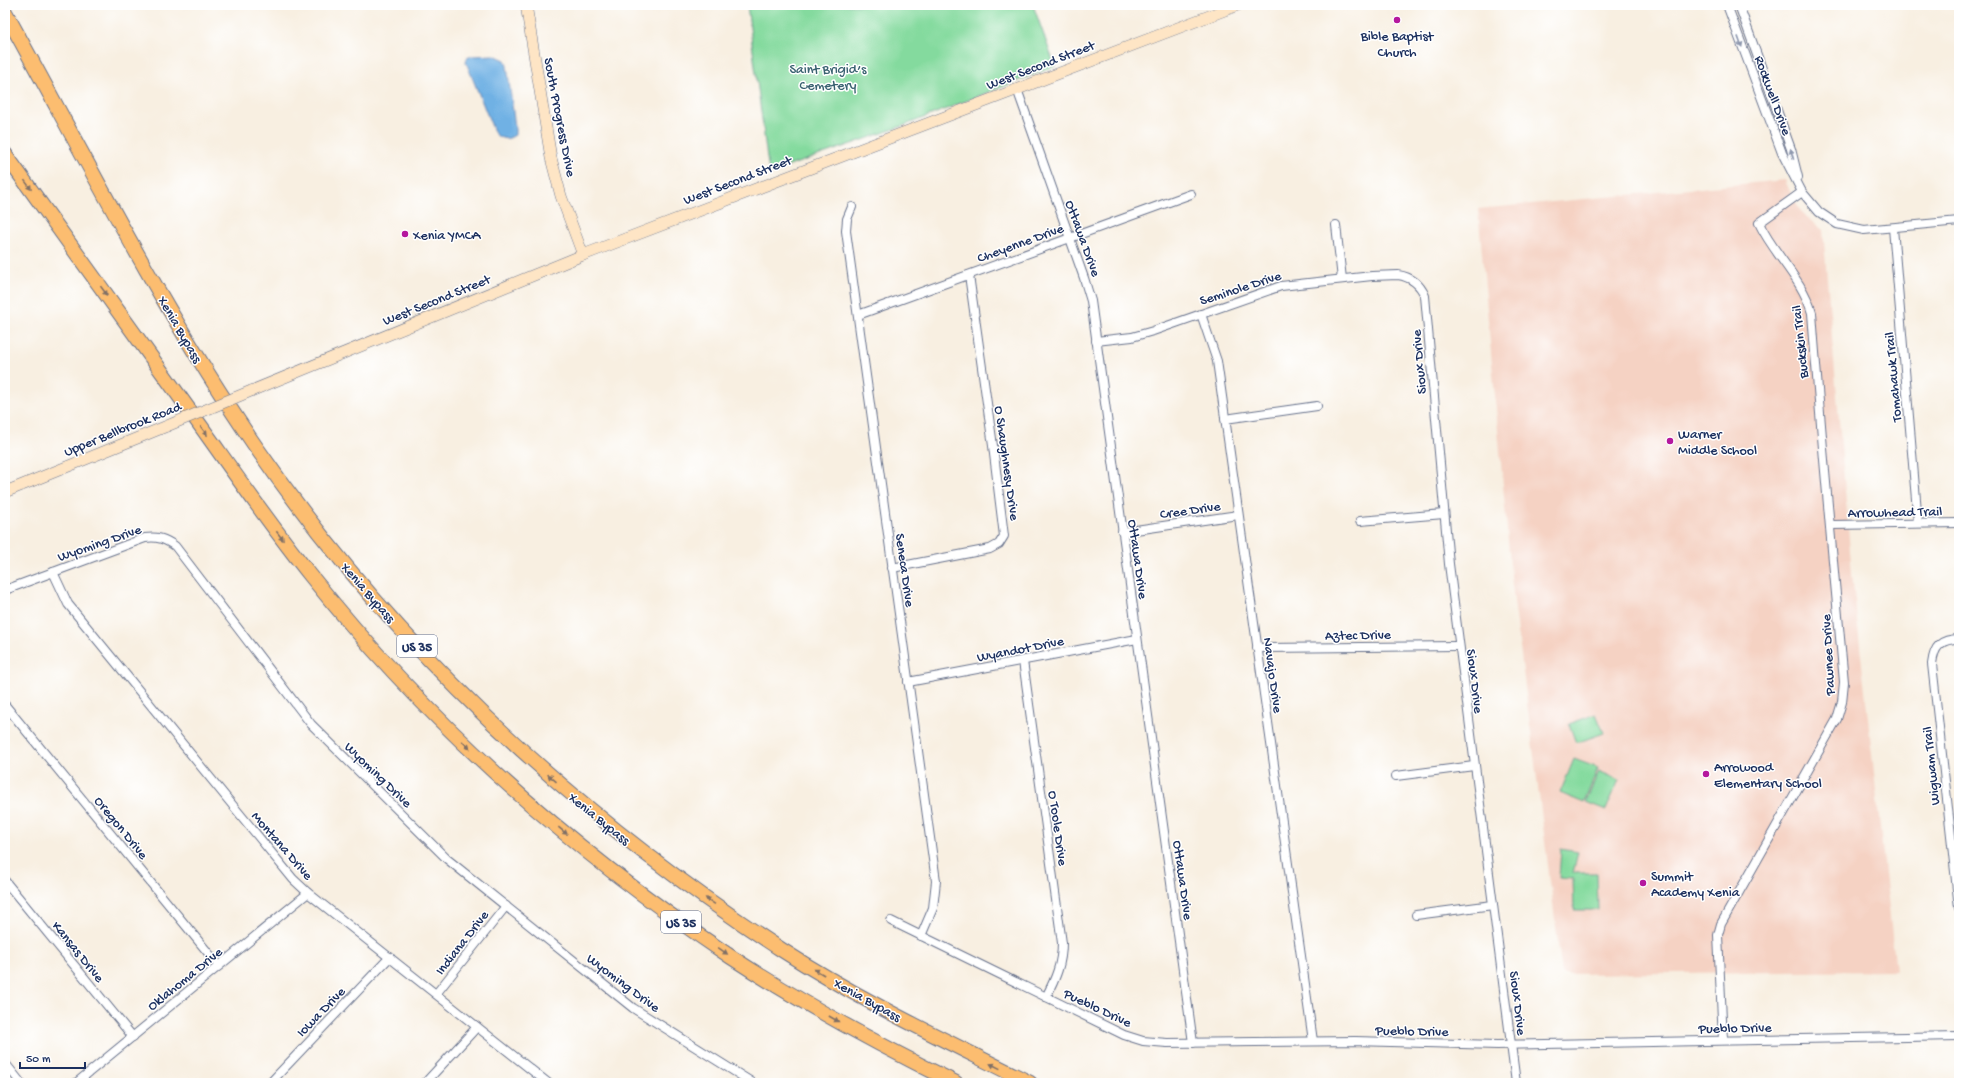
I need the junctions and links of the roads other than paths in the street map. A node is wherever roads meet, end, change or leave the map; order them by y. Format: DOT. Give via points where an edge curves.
graph roads {
  1 [pos="526,5"];
  2 [pos="1238,5"];
  3 [pos="1727,5"];
  4 [pos="1739,5"];
  5 [pos="5,12"];
  6 [pos="1017,89"];
  7 [pos="5,154"];
  8 [pos="1802,192"];
  9 [pos="1192,194"];
  10 [pos="852,207"];
  11 [pos="1959,221"];
  12 [pos="1336,225"];
  13 [pos="1893,228"];
  14 [pos="1070,238"];
  15 [pos="583,255"];
  16 [pos="969,275"];
  17 [pos="1342,279"];
  18 [pos="1418,284"];
  19 [pos="1202,314"];
  20 [pos="858,315"];
  21 [pos="1096,341"];
  22 [pos="251,392"];
  23 [pos="1317,406"];
  24 [pos="1225,419"];
  25 [pos="5,492"];
  26 [pos="1444,514"];
  27 [pos="1238,515"];
  28 [pos="1360,521"];
  29 [pos="1918,523"];
  30 [pos="1959,523"];
  31 [pos="1831,526"];
  32 [pos="1122,532"];
  33 [pos="892,568"];
  34 [pos="54,572"];
  35 [pos="5,590"];
  36 [pos="1137,639"];
  37 [pos="1959,639"];
  38 [pos="1458,646"];
  39 [pos="1257,648"];
  40 [pos="1023,661"];
  41 [pos="908,682"];
  42 [pos="5,705"];
  43 [pos="1474,766"];
  44 [pos="1396,776"];
  45 [pos="5,881"];
  46 [pos="308,893"];
  47 [pos="1493,905"];
  48 [pos="506,906"];
  49 [pos="1959,908"];
  50 [pos="1416,915"];
  51 [pos="891,921"];
  52 [pos="921,936"];
  53 [pos="390,957"];
  54 [pos="219,966"];
  55 [pos="436,994"];
  56 [pos="1046,996"];
  57 [pos="477,1027"];
  58 [pos="1959,1036"];
  59 [pos="132,1037"];
  60 [pos="1723,1040"];
  61 [pos="1314,1041"];
  62 [pos="1193,1042"];
  63 [pos="1511,1044"];
  64 [pos="5,1063"];
  65 [pos="21,1083"];
  66 [pos="76,1083"];
  67 [pos="270,1083"];
  68 [pos="425,1083"];
  69 [pos="548,1083"];
  70 [pos="753,1083"];
  71 [pos="956,1083"];
  72 [pos="1030,1083"];
  73 [pos="1516,1083"];
  1 -- 15 [label="main road, South Progress Drive" via="551,158"];
  2 -- 6 [label="main road, West Second Street"];
  3 -- 8 [label="street, Rockwell Drive, one-way" via="1782,153"];
  8 -- 4 [label="street, Rockwell Drive, one-way" via="1791,149"];
  72 -- 5 [label="highway, Xenia Bypass / US 35, one-way" via="850,990 783,950 694,890 562,788 450,682 373,599 256,447 184,336"];
  6 -- 14 [label="street, Ottawa Drive"];
  6 -- 15 [label="main road, West Second Street"];
  7 -- 71 [label="highway, US 35, one-way" via="311,577 380,656 453,732 554,824 681,922 785,990 881,1046"];
  8 -- 13 [label="street, Rockwell Drive" via="1825,217 1837,224 1857,229"];
  8 -- 31 [label="street, Buckskin Trail" via="1759,223 1768,242 1801,285 1808,297 1812,313 1822,456"];
  9 -- 14 [label="street, Cheyenne Drive"];
  10 -- 20 [label="street, Seneca Drive" via="846,231"];
  11 -- 13 [label="street"];
  12 -- 17 [label="street"];
  13 -- 29 [label="street, Tomahawk Trail"];
  14 -- 16 [label="street, Cheyenne Drive"];
  14 -- 21 [label="street, Ottawa Drive" via="1089,292"];
  15 -- 22 [label="main road, West Second Street"];
  16 -- 20 [label="street, Cheyenne Drive"];
  16 -- 33 [label="street, O Shaughnesy Drive" via="1004,536 999,544 990,549"];
  17 -- 18 [label="street, Seminole Drive" via="1398,275"];
  17 -- 19 [label="street, Seminole Drive" via="1281,286"];
  18 -- 26 [label="street, Sioux Drive" via="1425,296"];
  19 -- 21 [label="street, Seminole Drive" via="1146,333"];
  19 -- 24 [label="street, Navajo Drive" via="1217,361"];
  20 -- 33 [label="street, Seneca Drive"];
  21 -- 32 [label="street, Ottawa Drive"];
  22 -- 25 [label="main road, Upper Bellbrook Road, bridge"];
  23 -- 24 [label="street"];
  24 -- 27 [label="street, Navajo Drive"];
  26 -- 28 [label="street"];
  26 -- 38 [label="street, Sioux Drive"];
  27 -- 32 [label="street, Cree Drive"];
  27 -- 39 [label="street, Navajo Drive"];
  29 -- 30 [label="street, Arrowhead Trail"];
  29 -- 31 [label="street, Arrowhead Trail"];
  31 -- 60 [label="street, Pawnee Drive" via="1844,682 1842,702 1837,719 1721,924 1718,935"];
  32 -- 36 [label="street, Ottawa Drive"];
  33 -- 41 [label="street, Seneca Drive"];
  34 -- 35 [label="street, Wyoming Drive"];
  34 -- 46 [label="street, Montana Drive" via="68,604 293,879"];
  34 -- 48 [label="street, Wyoming Drive" via="144,538 159,538 172,544 311,724 447,859"];
  36 -- 40 [label="street, Wyandot Drive"];
  36 -- 62 [label="street, Ottawa Drive"];
  37 -- 49 [label="street, Wigwam Trail" via="1941,642 1936,646 1932,664"];
  38 -- 39 [label="street, Aztec Drive"];
  38 -- 43 [label="street, Sioux Drive"];
  39 -- 61 [label="street, Navajo Drive"];
  40 -- 41 [label="street, Wyandot Drive"];
  40 -- 56 [label="street, O Toole Drive" via="1062,942 1061,963"];
  41 -- 52 [label="street, Seneca Drive" via="936,881 933,908"];
  42 -- 54 [label="street, Oregon Drive"];
  43 -- 44 [label="street"];
  43 -- 47 [label="street, Sioux Drive"];
  45 -- 59 [label="street, Kansas Drive"];
  46 -- 53 [label="street, Montana Drive"];
  46 -- 54 [label="street, Oklahoma Drive"];
  47 -- 50 [label="street"];
  47 -- 63 [label="street, Sioux Drive"];
  48 -- 55 [label="street, Indiana Drive"];
  48 -- 70 [label="street, Wyoming Drive" via="632,1008"];
  51 -- 52 [label="street, Pueblo Drive"];
  52 -- 56 [label="street, Pueblo Drive"];
  53 -- 55 [label="street, Montana Drive"];
  53 -- 67 [label="street, Iowa Drive"];
  54 -- 59 [label="street, Oklahoma Drive"];
  55 -- 57 [label="street, Montana Drive"];
  56 -- 62 [label="street, Pueblo Drive" via="1124,1035 1157,1043"];
  57 -- 68 [label="street"];
  57 -- 69 [label="street, Montana Drive"];
  58 -- 60 [label="street, Pueblo Drive"];
  59 -- 66 [label="street, Oklahoma Drive"];
  60 -- 63 [label="street, Pueblo Drive"];
  61 -- 62 [label="street, Pueblo Drive"];
  61 -- 63 [label="street, Pueblo Drive"];
  63 -- 73 [label="street, Sioux Drive"];
  64 -- 65 [label="street"];
}
